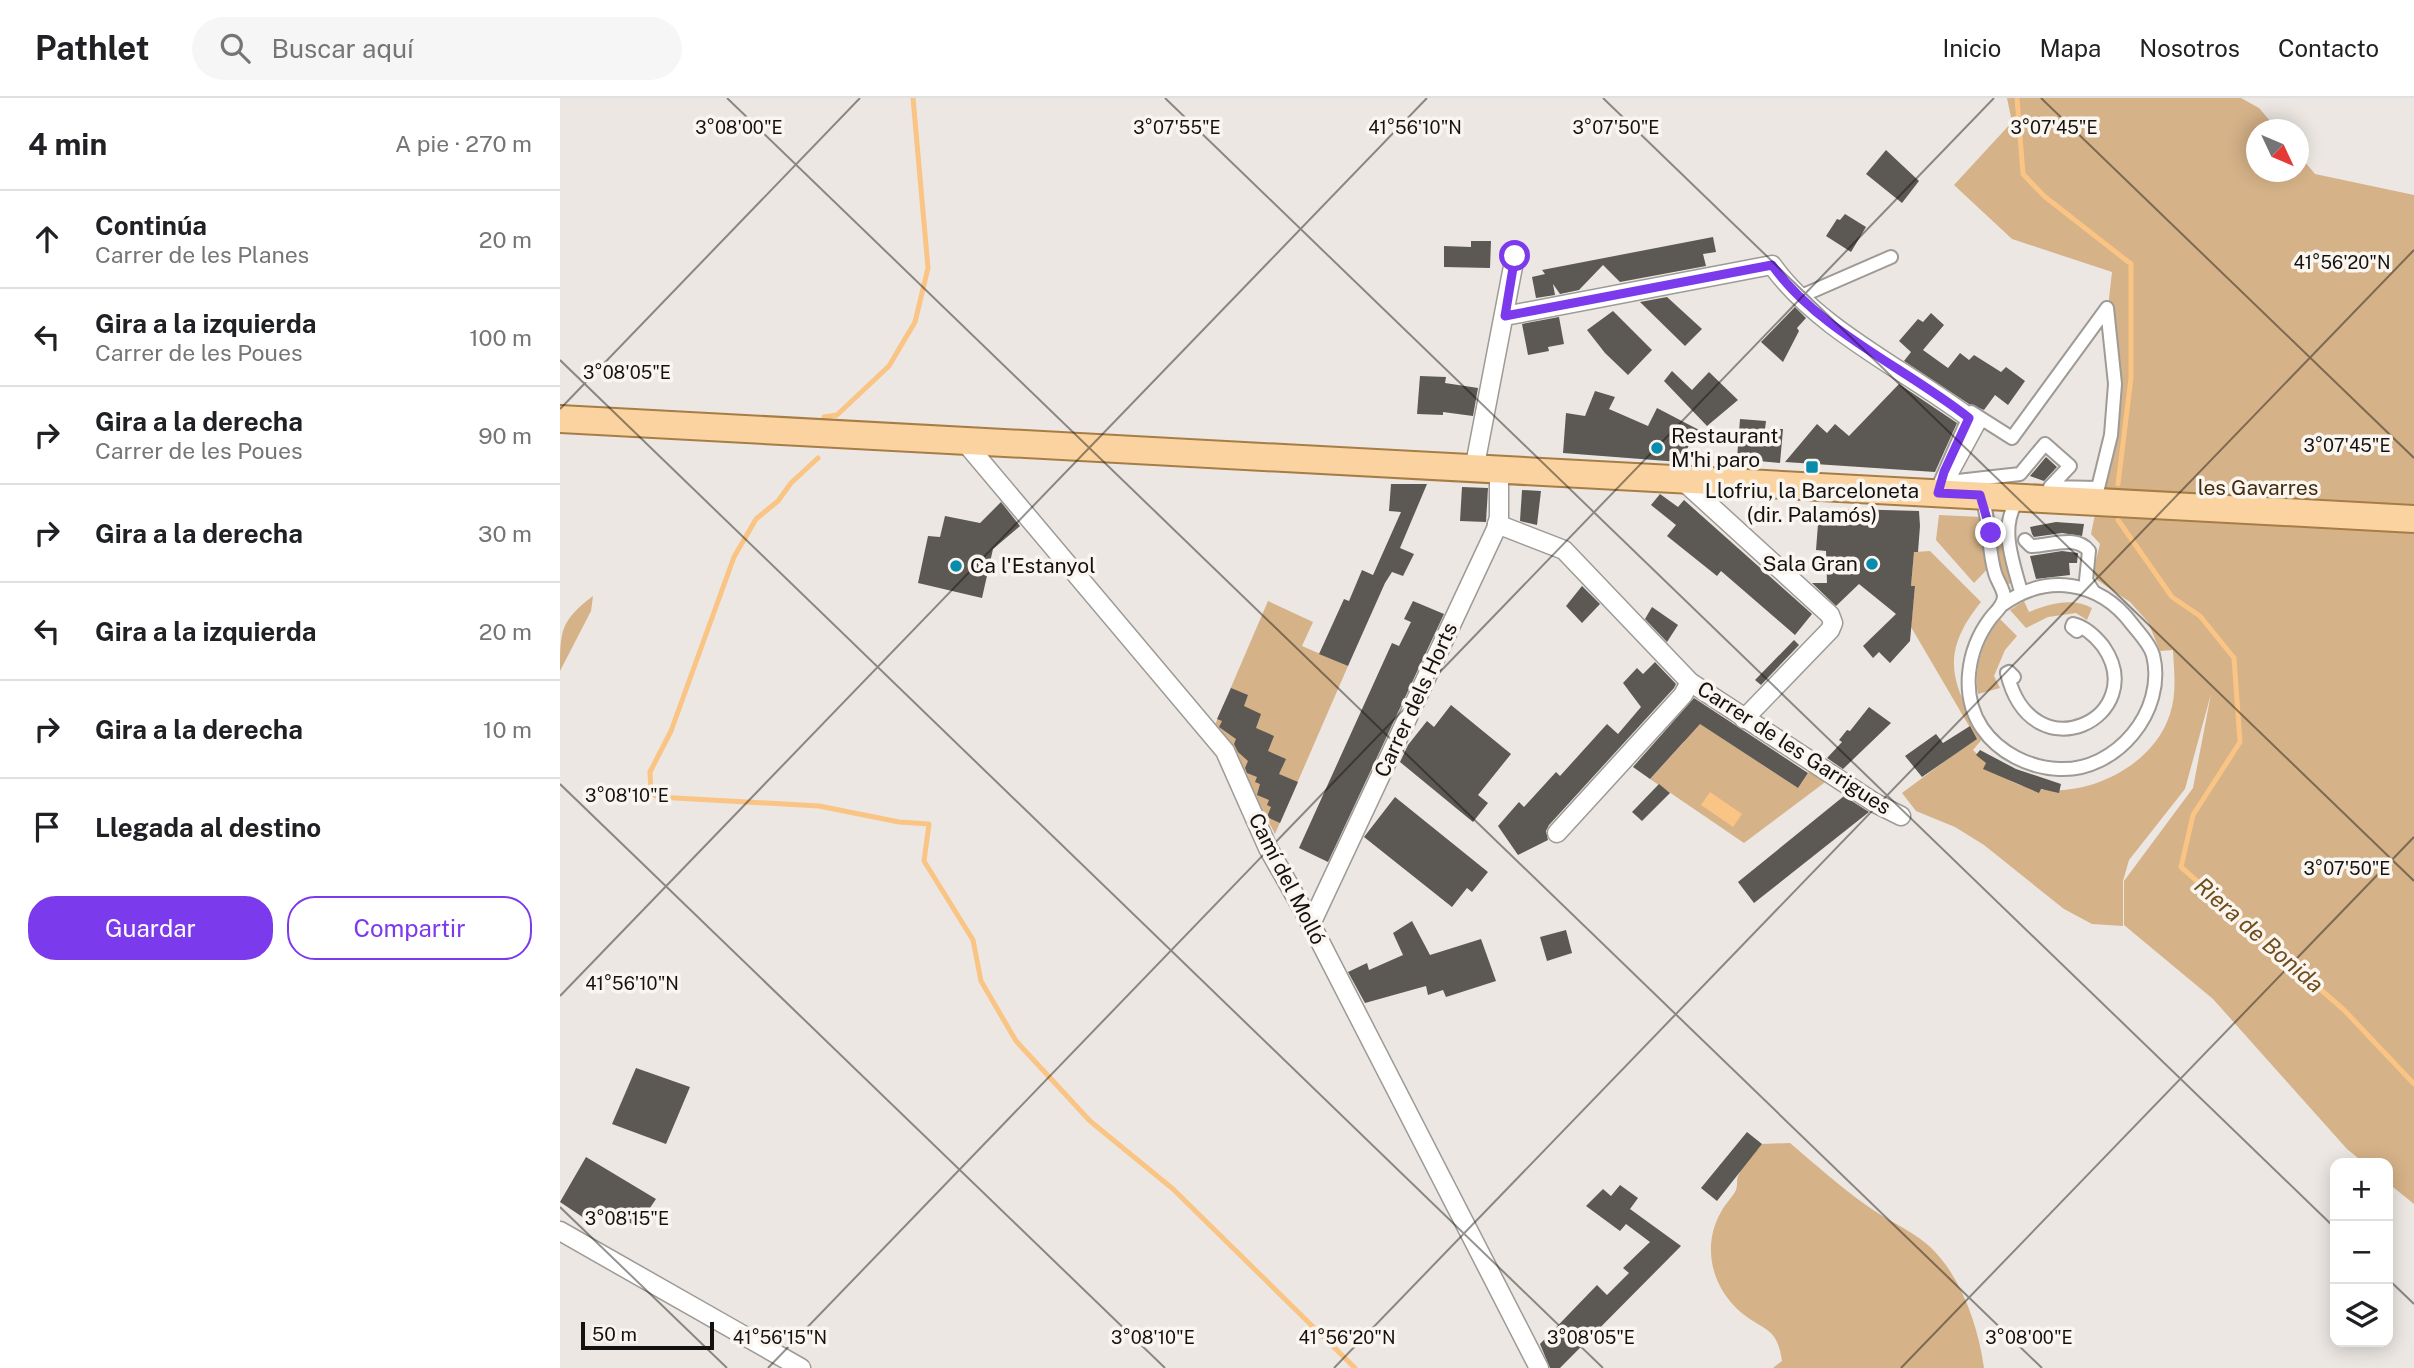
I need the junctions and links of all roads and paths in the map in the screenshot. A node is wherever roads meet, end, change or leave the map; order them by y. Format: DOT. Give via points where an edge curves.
graph roads {
  1 [pos="1515,256"];
  2 [pos="1891,257"];
  3 [pos="1799,297"];
  4 [pos="1505,316"];
  5 [pos="1969,418"];
  6 [pos="560,419"];
  7 [pos="963,440"];
  8 [pos="1487,470"];
  9 [pos="1681,479"];
  10 [pos="1941,488"];
  11 [pos="1980,495"];
  12 [pos="2021,497"];
  13 [pos="2414,519"];
  14 [pos="1497,524"];
  15 [pos="2025,540"];
  16 [pos="2093,591"];
  17 [pos="2021,592"];
  18 [pos="2002,605"];
  19 [pos="2077,631"];
  20 [pos="2014,677"];
  21 [pos="1690,682"];
  22 [pos="1744,719"];
  23 [pos="1901,816"];
  24 [pos="1557,833"];
  25 [pos="1311,924"];
  26 [pos="560,1231"];
  27 [pos="801,1368"];
  28 [pos="1539,1368"];
  1 -- 4 [label="street, Carrer dels Horts"];
  2 -- 3 [label="street"];
  3 -- 4 [label="street" via="1772,265"];
  3 -- 5 [label="street"];
  4 -- 8 [label="street, Carrer dels Horts"];
  5 -- 10 [label="street" via="1976,423"];
  5 -- 10 [label="street" via="1971,412 2012,439 2107,308 2115,384 2098,488 2050,487 2070,466 2045,444 2020,474"];
  6 -- 7 [label="main road"];
  7 -- 8 [label="main road"];
  7 -- 25 [label="street, Camí del Molló" via="1225,751 1268,848"];
  8 -- 9 [label="main road"];
  8 -- 14 [label="street, Carrer dels Horts"];
  9 -- 10 [label="main road"];
  9 -- 22 [label="street" via="1830,615 1833,623"];
  10 -- 11 [label="main road"];
  11 -- 12 [label="main road"];
  11 -- 18 [label="street" via="1988,515 1995,575 2004,595"];
  12 -- 13 [label="main road"];
  12 -- 17 [label="street" via="2011,510 2008,532"];
  14 -- 21 [label="street, Carrer de les Garrigues" via="1564,551"];
  14 -- 25 [label="street, Carrer dels Horts"];
  15 -- 16 [label="street" via="2031,546 2073,541 2084,545 2089,551 2086,580"];
  16 -- 17 [label="street" via="2069,584 2041,585"];
  16 -- 18 [label="street" via="2123,612 2153,653 2151,701 2126,744 2070,770 2039,768 2000,747 1982,728 1969,691 1969,663 1978,639"];
  17 -- 18 [label="street"];
  19 -- 20 [label="street" via="2073,624 2092,634 2112,666 2112,699 2085,724 2064,730 2044,727 2023,709 2007,673"];
  21 -- 22 [label="street, Carrer de les Garrigues"];
  21 -- 24 [label="street"];
  22 -- 23 [label="street, Carrer de les Garrigues"];
  25 -- 28 [label="street, Camí del Molló"];
  26 -- 27 [label="street"];
}
